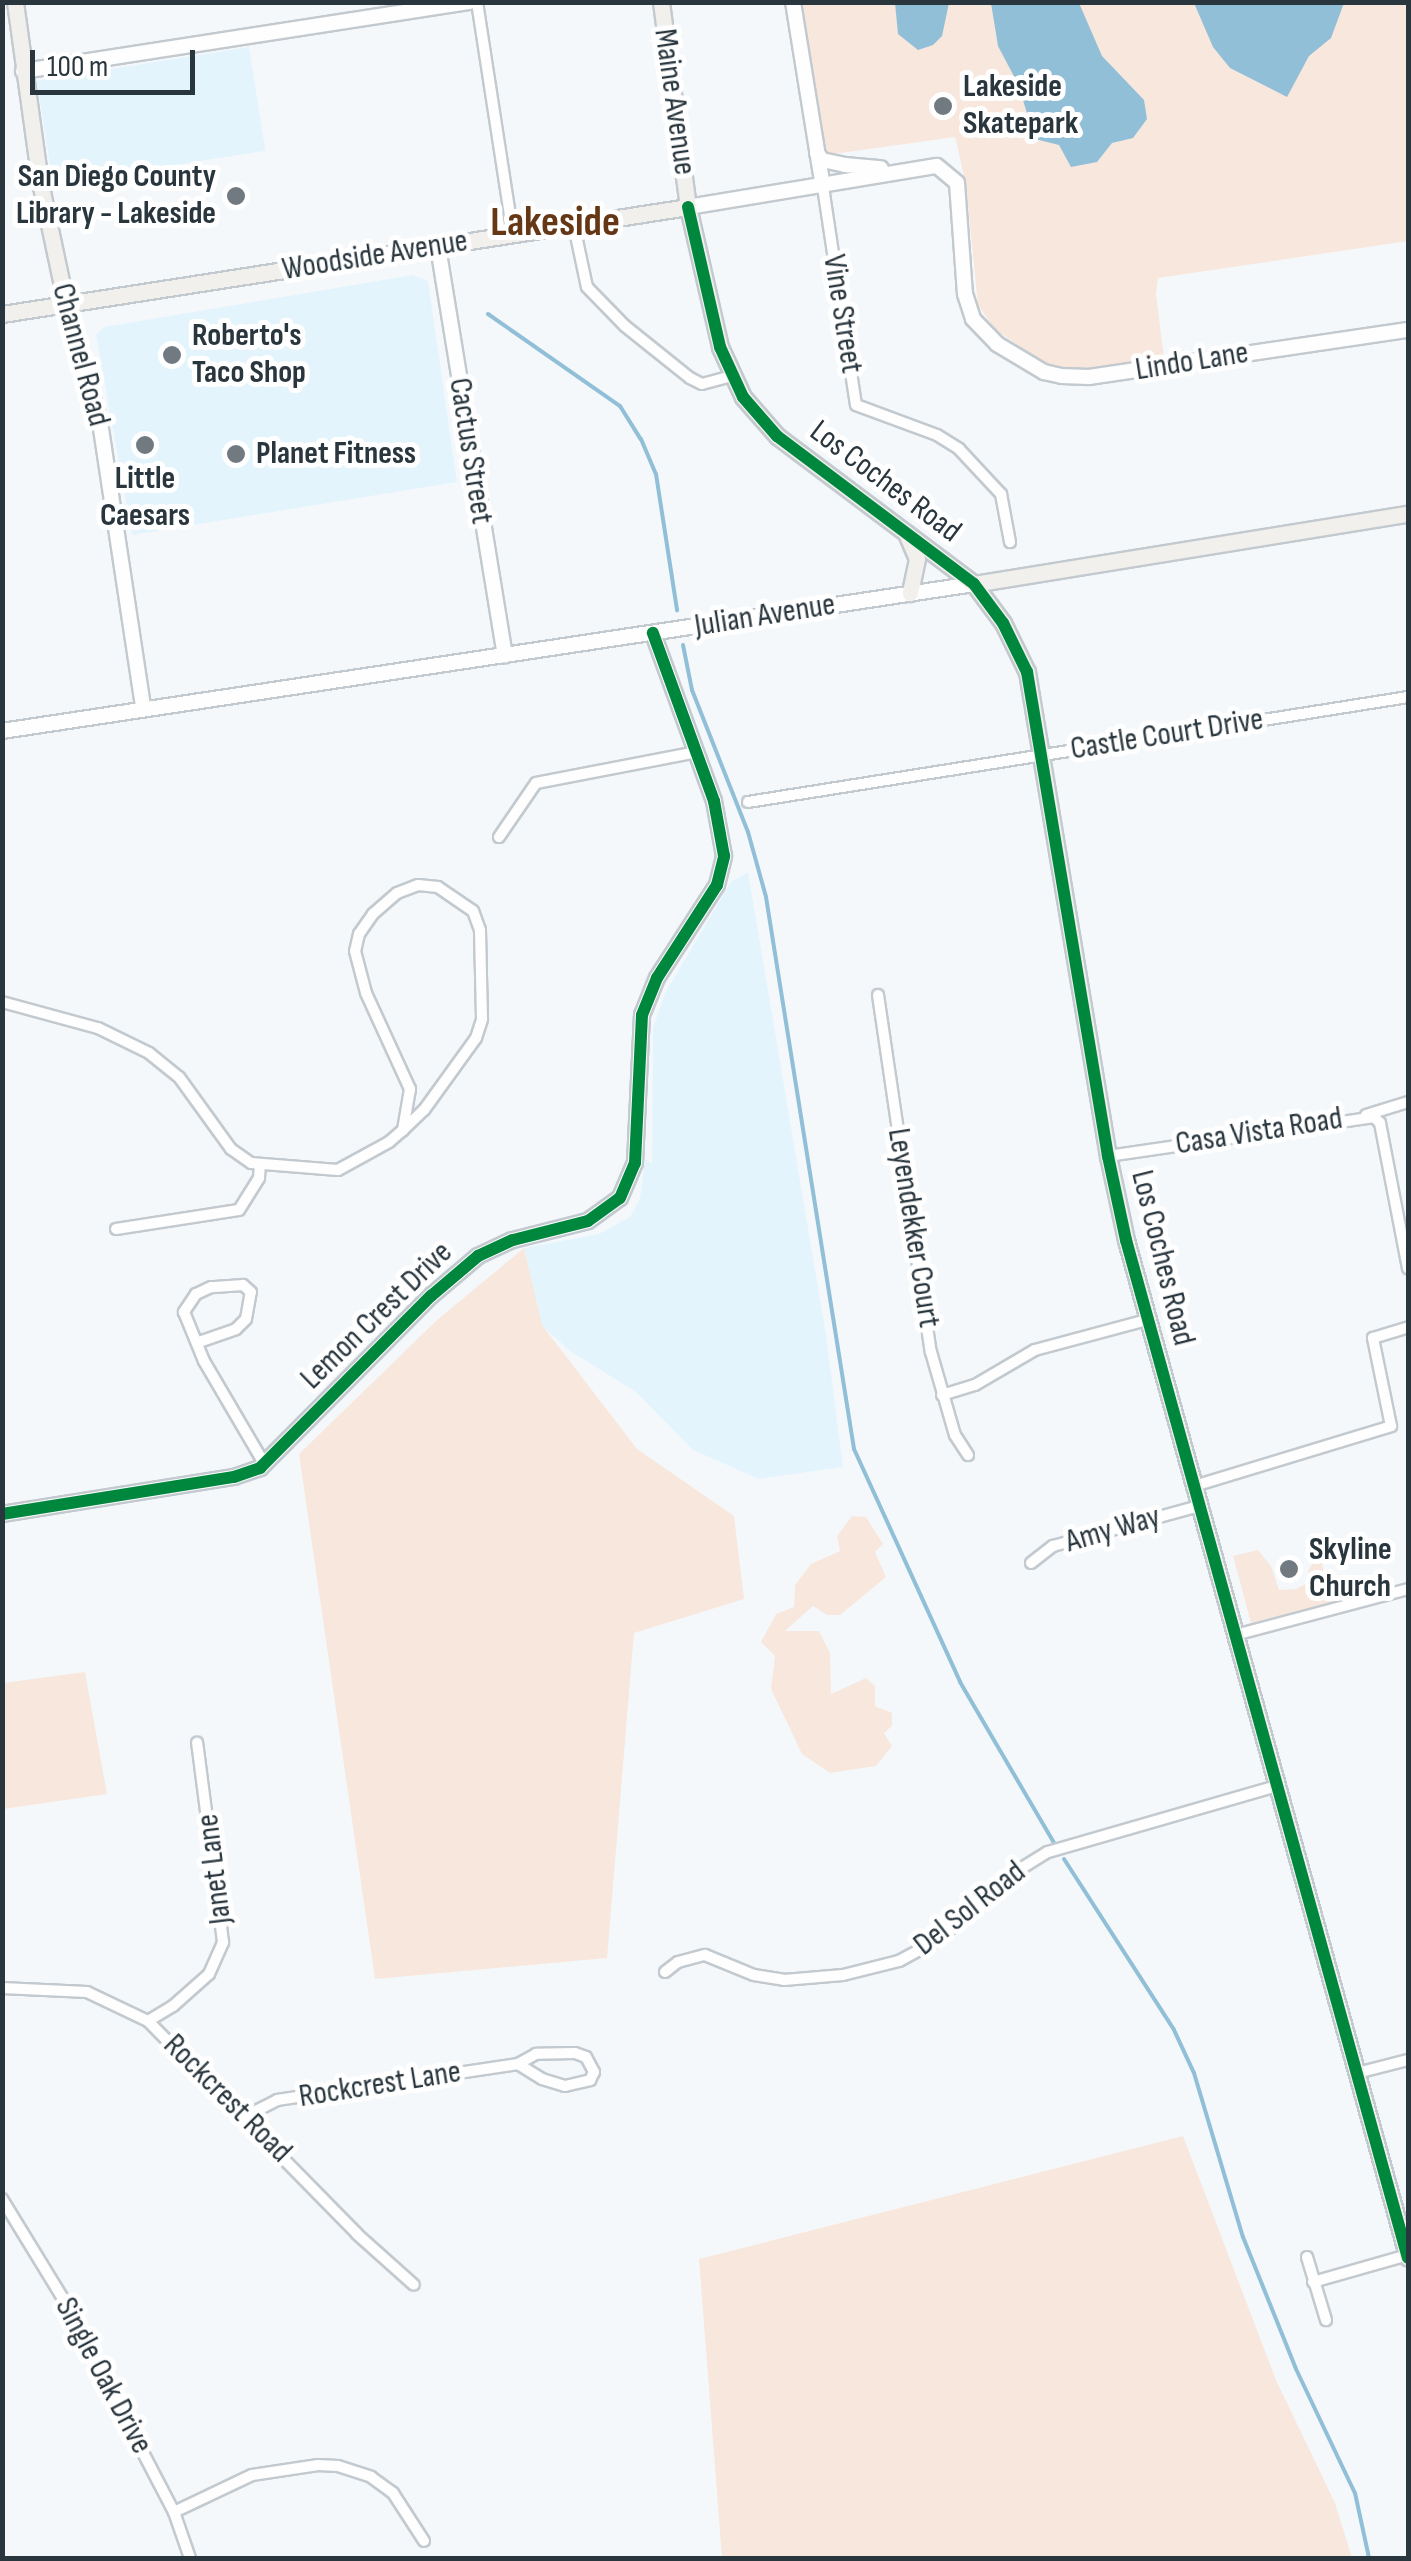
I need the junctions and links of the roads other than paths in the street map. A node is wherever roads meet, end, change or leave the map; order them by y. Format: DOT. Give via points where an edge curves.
graph roads {
  1 [pos="15,2"];
  2 [pos="473,2"];
  3 [pos="660,2"];
  4 [pos="793,2"];
  5 [pos="10,26"];
  6 [pos="23,70"];
  7 [pos="818,154"];
  8 [pos="907,169"];
  9 [pos="823,186"];
  10 [pos="688,207"];
  11 [pos="574,226"];
  12 [pos="513,235"];
  13 [pos="438,247"];
  14 [pos="66,304"];
  15 [pos="2,314"];
  16 [pos="1408,330"];
  17 [pos="986,335"];
  18 [pos="732,376"];
  19 [pos="1408,514"];
  20 [pos="904,529"];
  21 [pos="1010,542"];
  22 [pos="974,584"];
  23 [pos="910,593"];
  24 [pos="653,633"];
  25 [pos="505,656"];
  26 [pos="1408,696"];
  27 [pos="143,707"];
  28 [pos="2,731"];
  29 [pos="697,752"];
  30 [pos="1044,754"];
  31 [pos="748,802"];
  32 [pos="499,836"];
  33 [pos="878,996"];
  34 [pos="2,1002"];
  35 [pos="1408,1102"];
  36 [pos="1365,1116"];
  37 [pos="403,1130"];
  38 [pos="1108,1156"];
  39 [pos="260,1164"];
  40 [pos="116,1229"];
  41 [pos="1408,1268"];
  42 [pos="1147,1320"];
  43 [pos="1408,1327"];
  44 [pos="199,1342"];
  45 [pos="942,1395"];
  46 [pos="968,1455"];
  47 [pos="265,1465"];
  48 [pos="1194,1486"];
  49 [pos="1199,1506"];
  50 [pos="2,1514"];
  51 [pos="1031,1562"];
  52 [pos="1408,1589"];
  53 [pos="1238,1634"];
  54 [pos="197,1744"];
  55 [pos="1277,1786"];
  56 [pos="665,1972"];
  57 [pos="2,1988"];
  58 [pos="148,2021"];
  59 [pos="1408,2060"];
  60 [pos="518,2064"];
  61 [pos="1357,2074"];
  62 [pos="246,2116"];
  63 [pos="3,2200"];
  64 [pos="1408,2256"];
  65 [pos="1307,2257"];
  66 [pos="1313,2282"];
  67 [pos="414,2286"];
  68 [pos="1326,2320"];
  69 [pos="174,2512"];
  70 [pos="424,2542"];
  71 [pos="190,2558"];
  1 -- 5 [label="main road, Channel Road"];
  2 -- 6 [label="street"];
  2 -- 12 [label="street"];
  3 -- 10 [label="main road, Maine Avenue"];
  4 -- 7 [label="street, Vine Street"];
  5 -- 6 [label="main road, Channel Road"];
  6 -- 14 [label="main road, Channel Road"];
  7 -- 8 [label="street" via="844,165"];
  7 -- 9 [label="street, Vine Street"];
  8 -- 9 [label="street, Woodside Avenue"];
  8 -- 17 [label="street, Woodside Avenue" via="937,166 957,184 965,294"];
  9 -- 10 [label="street, Woodside Avenue"];
  9 -- 21 [label="street, Vine Street" via="856,405 937,434 959,449 1001,494"];
  10 -- 11 [label="main road, Woodside Avenue"];
  10 -- 18 [label="main road, Maine Avenue"];
  11 -- 12 [label="main road, Woodside Avenue"];
  11 -- 18 [label="street" via="586,287 625,326 702,384"];
  12 -- 13 [label="main road, Woodside Avenue"];
  13 -- 14 [label="main road, Woodside Avenue"];
  13 -- 25 [label="street, Cactus Street"];
  14 -- 15 [label="main road, Woodside Avenue"];
  14 -- 27 [label="street, Channel Road" via="100,422"];
  16 -- 17 [label="street, Lindo Lane" via="1089,378 1044,372"];
  18 -- 20 [label="main road, Los Coches Road" via="778,436"];
  19 -- 22 [label="main road, Julian Avenue"];
  20 -- 22 [label="main road, Los Coches Road"];
  20 -- 23 [label="main road" via="917,559"];
  22 -- 23 [label="street, Julian Avenue"];
  22 -- 30 [label="main road, Los Coches Road" via="1022,658"];
  23 -- 24 [label="street, Julian Avenue"];
  24 -- 25 [label="street, Julian Avenue"];
  24 -- 29 [label="street, Lemon Crest Drive"];
  25 -- 27 [label="street, Julian Avenue"];
  26 -- 30 [label="street, Castle Court Drive"];
  27 -- 28 [label="street, Julian Avenue"];
  29 -- 32 [label="street" via="536,782"];
  29 -- 47 [label="street, Lemon Crest Drive" via="722,834 722,870 657,978 642,1016 634,1162 625,1191 588,1221 478,1256"];
  30 -- 31 [label="street, Castle Court Drive"];
  30 -- 38 [label="main road, Los Coches Road"];
  33 -- 45 [label="street, Leyendekker Court"];
  34 -- 39 [label="street" via="98,1028 149,1053 179,1077 230,1149"];
  35 -- 36 [label="street"];
  36 -- 38 [label="street, Casa Vista Road"];
  36 -- 41 [label="street, Casa Vista Road" via="1380,1122"];
  37 -- 37 [label="street" via="476,1038 482,1019 480,930 473,911 438,887 397,893 372,914 355,950 366,992 410,1089"];
  37 -- 39 [label="street" via="338,1170"];
  38 -- 42 [label="main road, Los Coches Road"];
  39 -- 40 [label="street" via="239,1210"];
  42 -- 45 [label="street" via="1035,1350 976,1385"];
  42 -- 48 [label="main road, Los Coches Road"];
  43 -- 48 [label="street" via="1373,1338 1391,1426"];
  44 -- 44 [label="street" via="184,1312 196,1294 243,1285 250,1292 246,1319"];
  44 -- 47 [label="street"];
  45 -- 46 [label="street, Leyendekker Court"];
  47 -- 50 [label="street, Lemon Crest Drive" via="234,1477"];
  48 -- 49 [label="main road, Los Coches Road"];
  49 -- 51 [label="street, Amy Way" via="1053,1546"];
  49 -- 53 [label="main road, Los Coches Road"];
  52 -- 53 [label="street"];
  53 -- 55 [label="main road, Los Coches Road"];
  54 -- 58 [label="street, Janet Lane" via="224,1942 209,1974"];
  55 -- 56 [label="street, Del Sol Road" via="1048,1852 936,1941 898,1961 784,1980 705,1954"];
  55 -- 61 [label="main road, Los Coches Road"];
  57 -- 58 [label="street, Rockcrest Road" via="87,1992"];
  58 -- 62 [label="street, Rockcrest Road"];
  59 -- 61 [label="street"];
  60 -- 60 [label="street, Rockcrest Lane" via="565,2086 590,2080 594,2072 575,2052 536,2054"];
  60 -- 62 [label="street, Rockcrest Lane" via="278,2100"];
  61 -- 64 [label="main road, Los Coches Road"];
  62 -- 67 [label="street, Rockcrest Road"];
  63 -- 69 [label="street, Single Oak Drive" via="62,2297"];
  64 -- 66 [label="street"];
  65 -- 66 [label="street"];
  66 -- 68 [label="street"];
  69 -- 70 [label="street" via="252,2475 338,2466 393,2493"];
  69 -- 71 [label="street, Single Oak Drive"];
}
